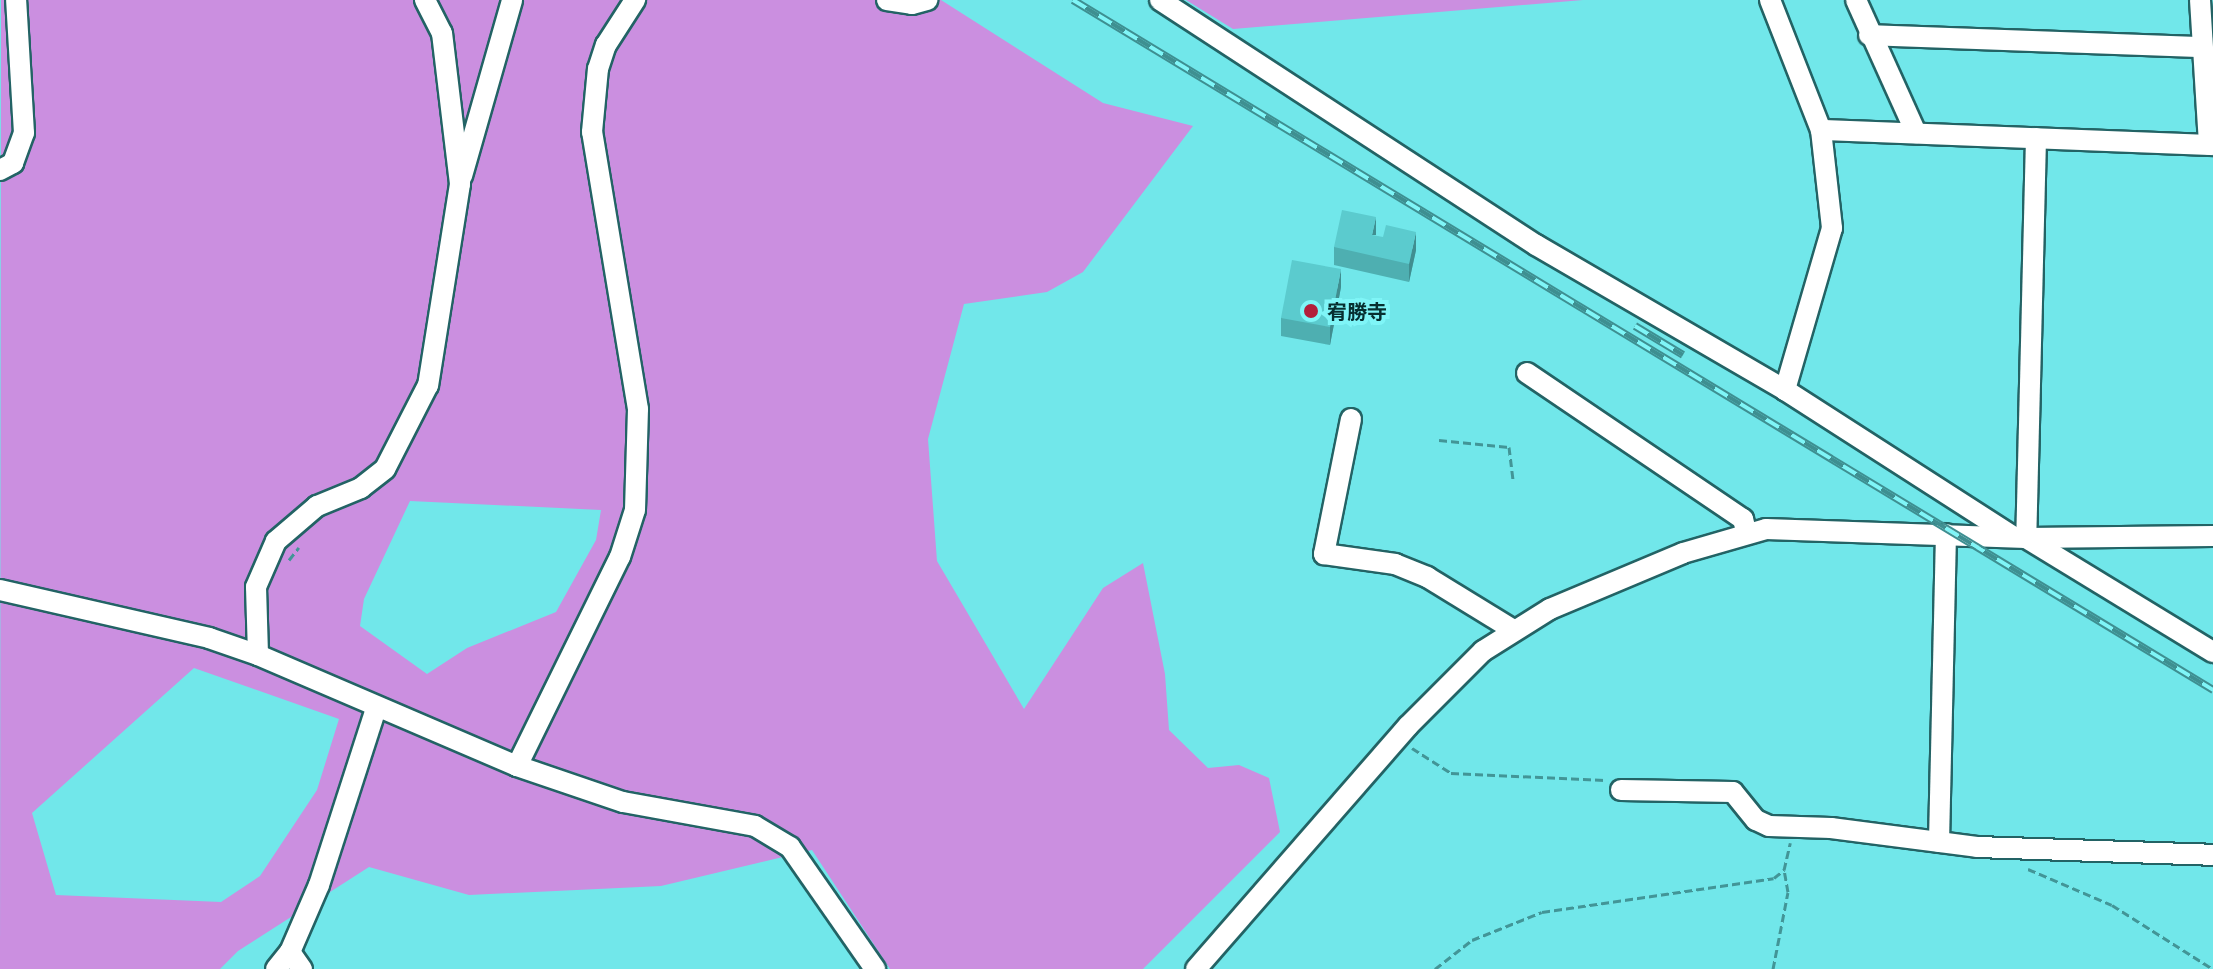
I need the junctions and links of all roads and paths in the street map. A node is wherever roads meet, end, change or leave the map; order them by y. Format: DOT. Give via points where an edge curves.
graph roads {
  1 [pos="16,0"];
  2 [pos="425,0"];
  3 [pos="512,0"];
  4 [pos="635,0"];
  5 [pos="887,0"];
  6 [pos="927,0"];
  7 [pos="1770,0"];
  8 [pos="1856,0"];
  9 [pos="2200,0"];
  10 [pos="1168,2"];
  11 [pos="1869,35"];
  12 [pos="2202,47"];
  13 [pos="1821,130"];
  14 [pos="1916,133"];
  15 [pos="2036,138"];
  16 [pos="2211,145"];
  17 [pos="0,170"];
  18 [pos="460,184"];
  19 [pos="1527,373"];
  20 [pos="1785,390"];
  21 [pos="1351,419"];
  22 [pos="1439,440"];
  23 [pos="1513,480"];
  24 [pos="1746,531"];
  25 [pos="1946,534"];
  26 [pos="2213,536"];
  27 [pos="2020,538"];
  28 [pos="302,544"];
  29 [pos="285,565"];
  30 [pos="0,590"];
  31 [pos="1512,629"];
  32 [pos="2213,652"];
  33 [pos="258,655"];
  34 [pos="376,708"];
  35 [pos="1397,738"];
  36 [pos="517,766"];
  37 [pos="1621,790"];
  38 [pos="1797,826"];
  39 [pos="1939,842"];
  40 [pos="2213,855"];
  41 [pos="2025,867"];
  42 [pos="1784,870"];
  43 [pos="296,960"];
  44 [pos="276,969"];
  45 [pos="875,969"];
  46 [pos="1196,969"];
  47 [pos="1435,969"];
  48 [pos="1773,969"];
  49 [pos="2213,969"];
  1 -- 17 [label="street" via="24,133 13,163"];
  2 -- 18 [label="street" via="442,33"];
  3 -- 18 [label="street"];
  4 -- 36 [label="street" via="606,45 598,69 592,132 638,409 635,510 620,557"];
  5 -- 6 [label="street"];
  7 -- 13 [label="street"];
  8 -- 11 [label="street"];
  9 -- 12 [label="street"];
  10 -- 20 [label="street" via="1536,245"];
  11 -- 12 [label="street"];
  11 -- 14 [label="street"];
  12 -- 16 [label="street"];
  13 -- 14 [label="street"];
  13 -- 20 [label="street" via="1832,228"];
  14 -- 15 [label="street"];
  15 -- 16 [label="street"];
  15 -- 27 [label="street"];
  18 -- 33 [label="street" via="428,385 385,469 361,488 317,506 276,541 256,587"];
  19 -- 24 [label="street" via="1743,519"];
  20 -- 27 [label="street"];
  21 -- 31 [label="street" via="1324,554 1406,568"];
  22 -- 23 [label="path" via="1509,447"];
  24 -- 25 [label="street"];
  24 -- 31 [label="street" via="1565,602"];
  25 -- 27 [label="street"];
  25 -- 39 [label="street"];
  26 -- 27 [label="street"];
  27 -- 32 [label="street"];
  28 -- 29 [label="path"];
  30 -- 33 [label="street" via="209,638"];
  31 -- 35 [label="street"];
  33 -- 34 [label="street"];
  34 -- 36 [label="street"];
  34 -- 43 [label="street"];
  35 -- 37 [label="path" via="1451,773 1609,781"];
  35 -- 46 [label="street"];
  36 -- 45 [label="street" via="623,802 755,826 790,847"];
  37 -- 38 [label="street" via="1733,792 1756,820"];
  38 -- 39 [label="street"];
  38 -- 42 [label="path"];
  39 -- 40 [label="street"];
  41 -- 49 [label="path" via="2112,905"];
  42 -- 47 [label="path" via="1774,878 1732,887 1542,912 1472,940"];
  42 -- 48 [label="path" via="1788,892"];
  43 -- 44 [label="street"];
}
